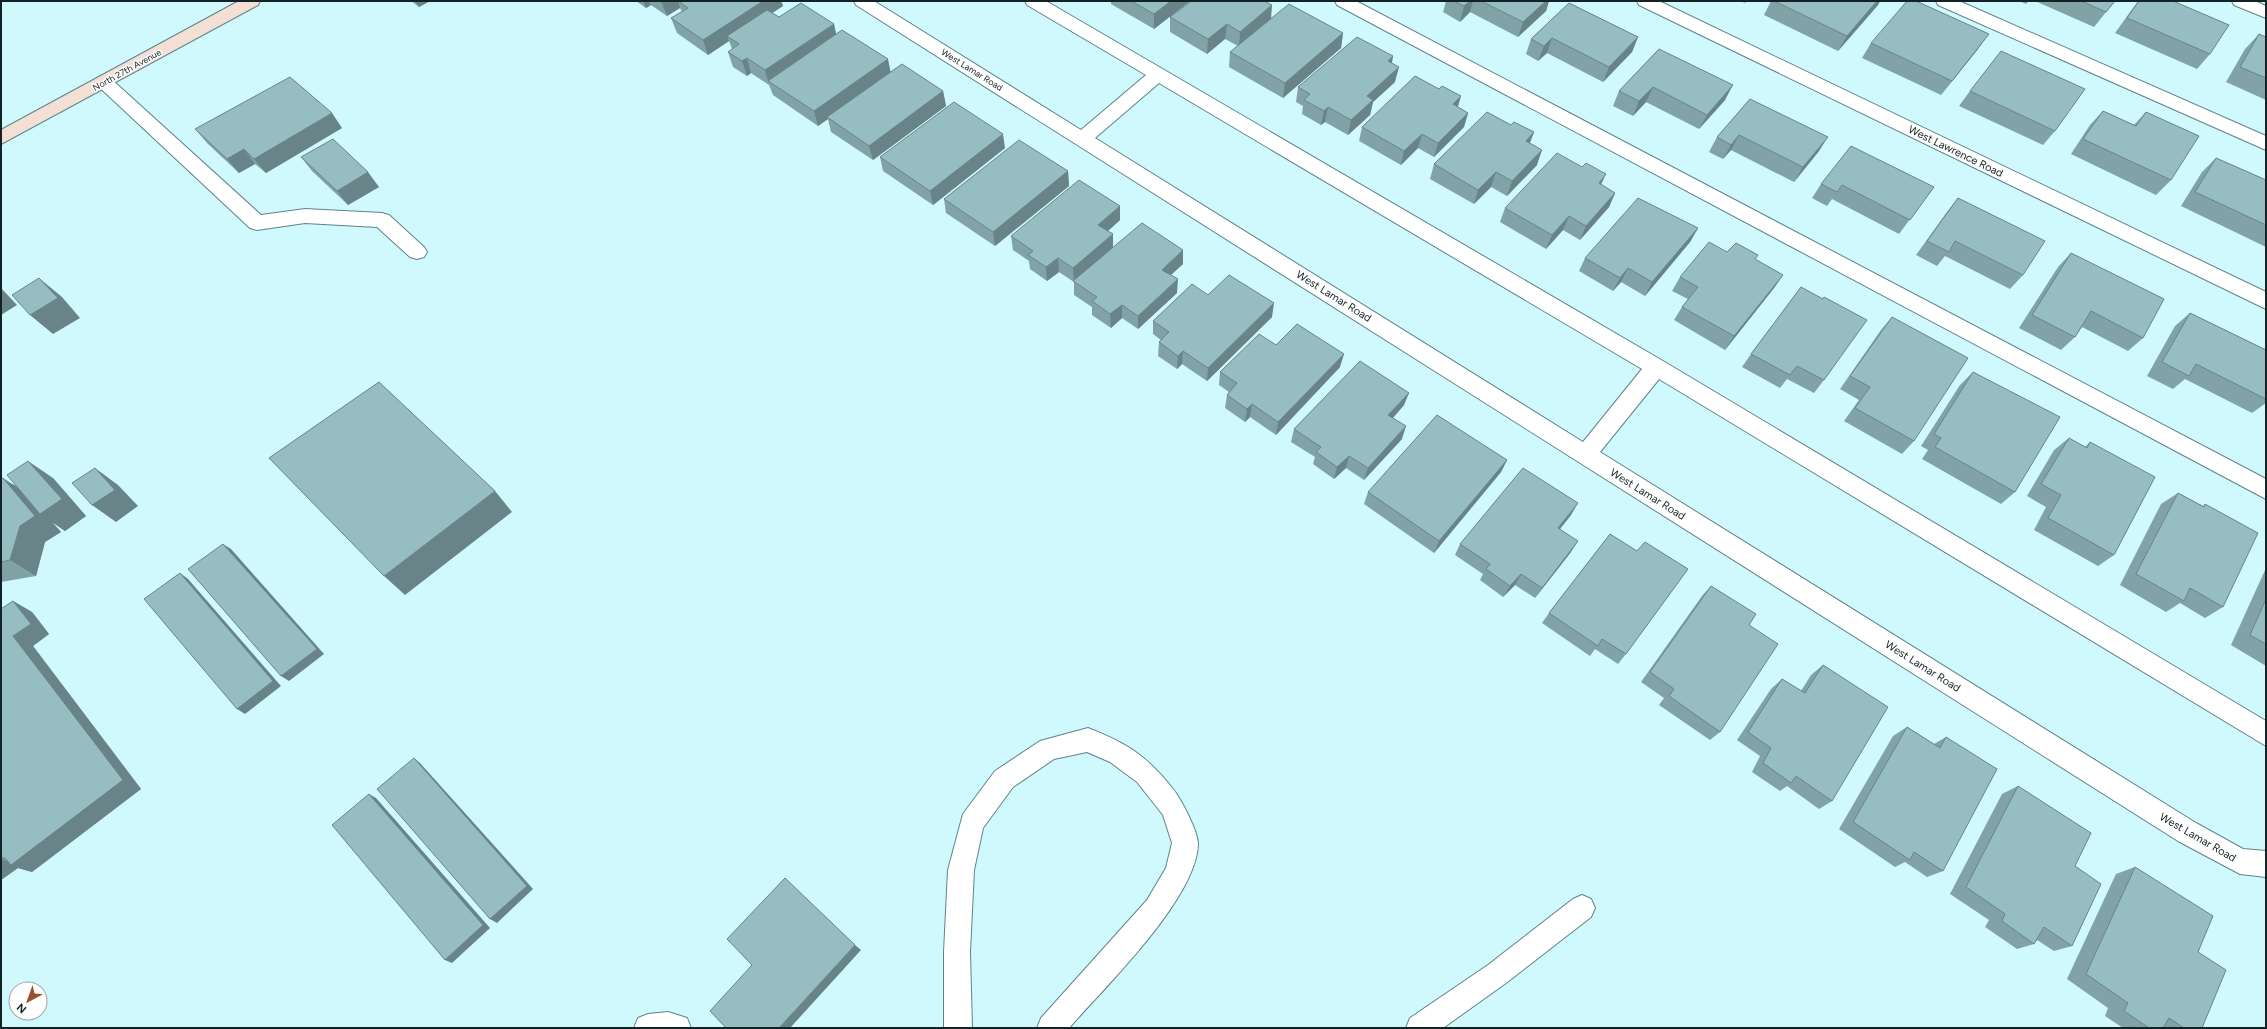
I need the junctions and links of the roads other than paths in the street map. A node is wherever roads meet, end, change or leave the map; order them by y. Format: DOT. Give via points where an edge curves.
graph roads {
  1 [pos="252,1"];
  2 [pos="862,1"];
  3 [pos="1033,1"];
  4 [pos="1343,1"];
  5 [pos="1645,1"];
  6 [pos="1944,1"];
  7 [pos="2240,1"];
  8 [pos="2266,12"];
  9 [pos="1158,74"];
  10 [pos="104,82"];
  11 [pos="1,138"];
  12 [pos="1082,139"];
  13 [pos="2266,143"];
  14 [pos="417,252"];
  15 [pos="2266,302"];
  16 [pos="1656,367"];
  17 [pos="1585,456"];
  18 [pos="2266,490"];
  19 [pos="2266,734"];
  20 [pos="2266,864"];
  21 [pos="1582,908"];
  22 [pos="648,1028"];
  23 [pos="677,1028"];
  24 [pos="958,1028"];
  25 [pos="1051,1028"];
  26 [pos="1420,1028"];
  1 -- 10 [label="main road, North 27th Avenue"];
  2 -- 12 [label="street, West Lamar Road"];
  3 -- 9 [label="street"];
  4 -- 18 [label="street"];
  5 -- 15 [label="street, West Lawrence Road"];
  6 -- 13 [label="street"];
  7 -- 8 [label="street"];
  9 -- 12 [label="street"];
  9 -- 16 [label="street"];
  10 -- 11 [label="main road, North 27th Avenue"];
  10 -- 14 [label="street" via="257,223 306,216 382,220"];
  12 -- 17 [label="street, West Lamar Road"];
  16 -- 17 [label="street"];
  16 -- 19 [label="street"];
  17 -- 20 [label="street, West Lamar Road" via="1813,596 2187,832 2240,861"];
  21 -- 26 [label="street" via="1497,974"];
  22 -- 23 [label="street"];
  24 -- 25 [label="street" via="957,952 961,870 972,824 1004,779 1049,749 1088,740 1119,754 1146,774 1173,808 1185,843 1178,873 1156,909"];
}
